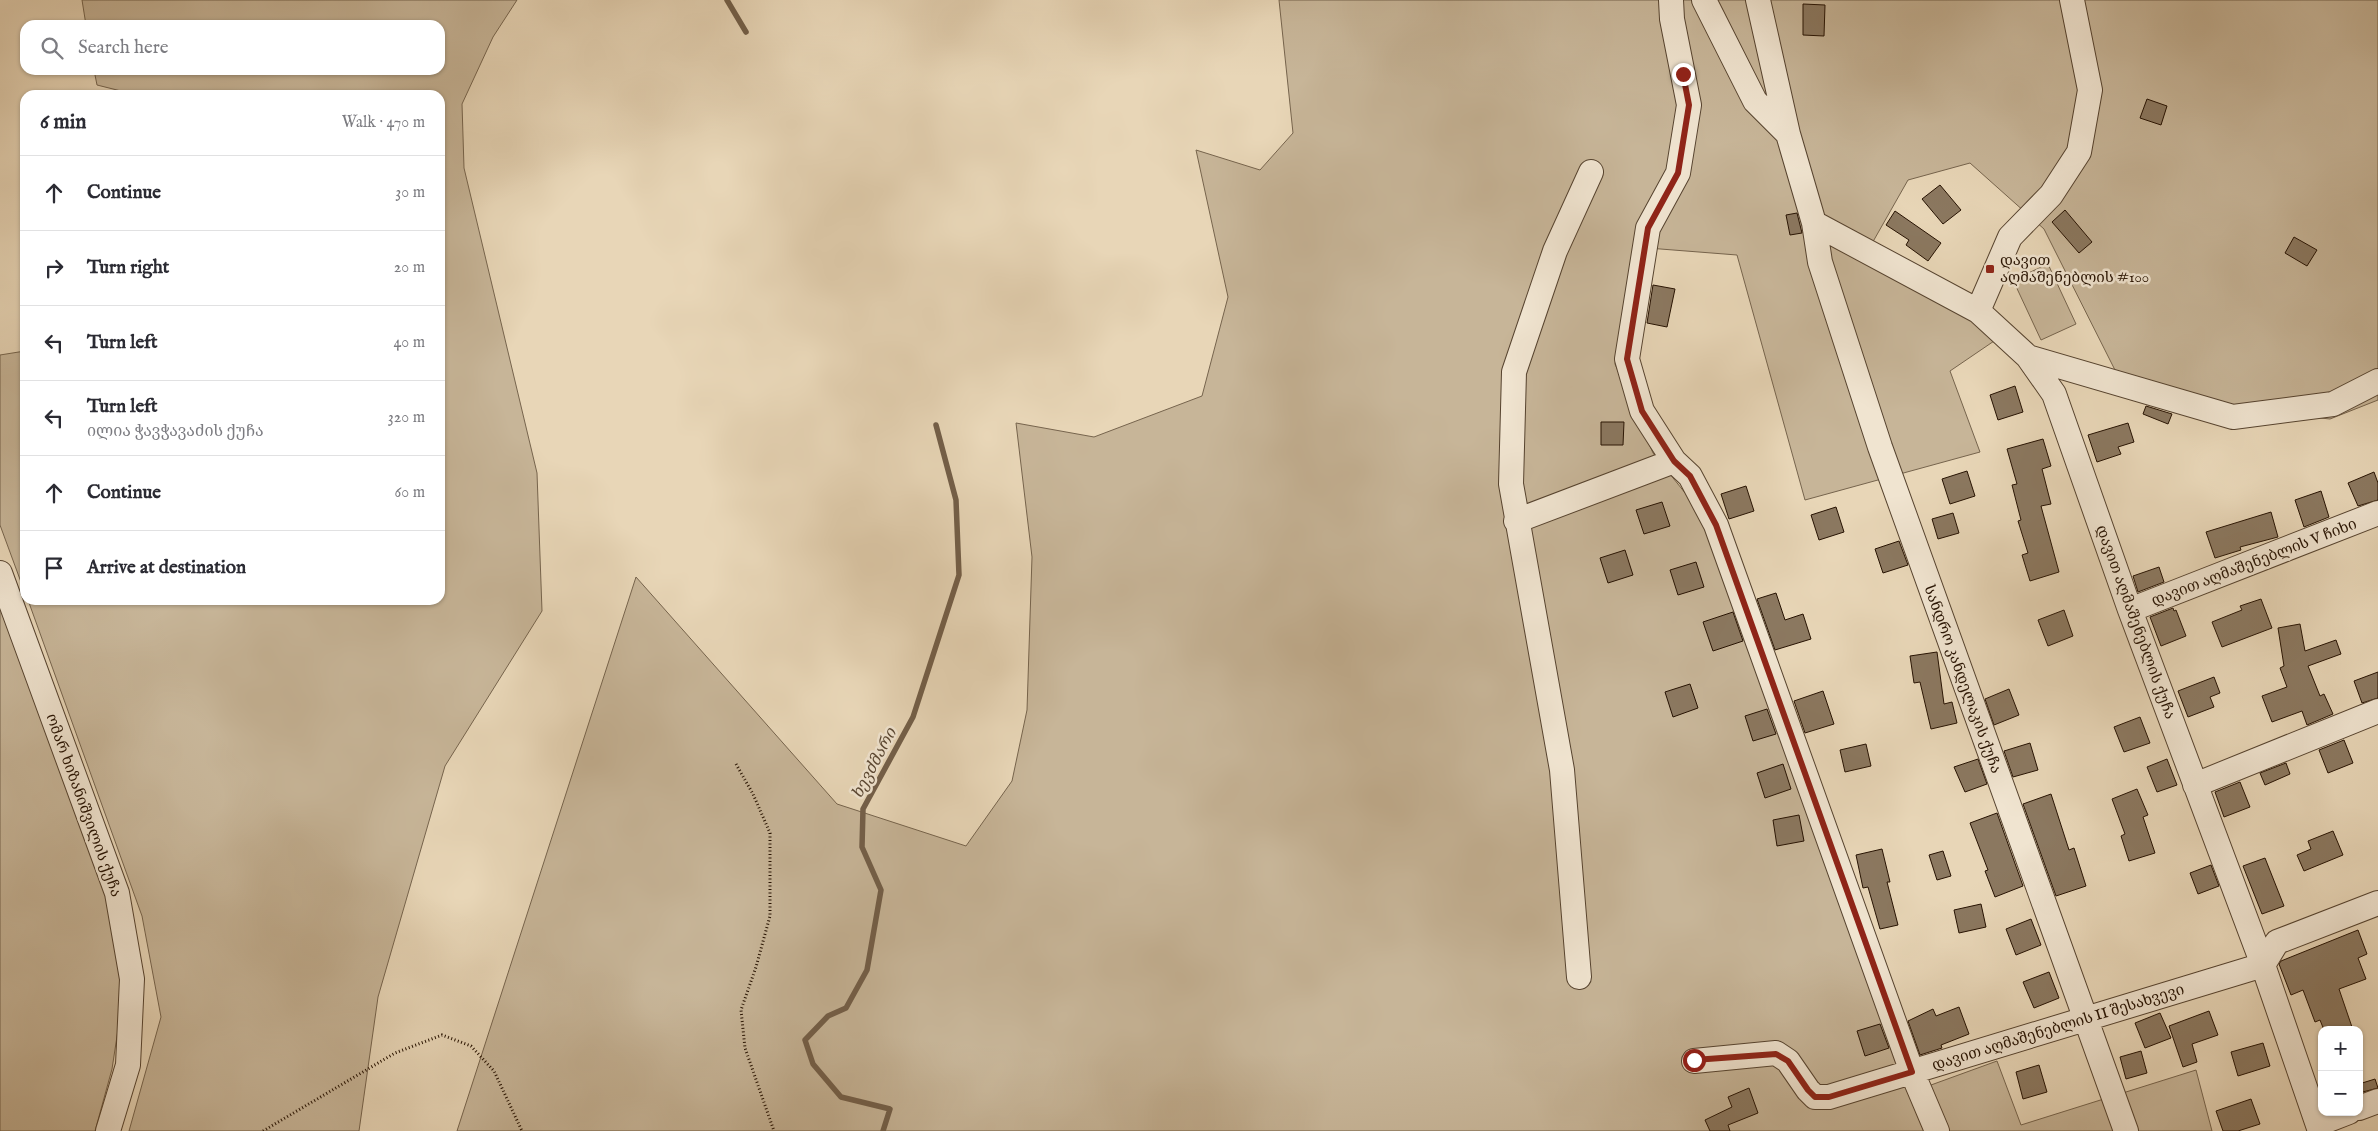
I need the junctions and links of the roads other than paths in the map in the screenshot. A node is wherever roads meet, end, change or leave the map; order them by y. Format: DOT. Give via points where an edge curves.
graph roads {
  1 [pos="1670,0"];
  2 [pos="1704,0"];
  3 [pos="1758,0"];
  4 [pos="2072,0"];
  5 [pos="1788,134"];
  6 [pos="1592,172"];
  7 [pos="1814,223"];
  8 [pos="1978,311"];
  9 [pos="2028,358"];
  10 [pos="2378,382"];
  11 [pos="1674,461"];
  12 [pos="2378,513"];
  13 [pos="1516,521"];
  14 [pos="0,573"];
  15 [pos="2130,610"];
  16 [pos="2378,711"];
  17 [pos="2195,785"];
  18 [pos="2378,904"];
  19 [pos="2263,965"];
  20 [pos="1579,977"];
  21 [pos="2084,1019"];
  22 [pos="1694,1060"];
  23 [pos="1912,1072"];
  24 [pos="2378,1101"];
  25 [pos="2363,1107"];
  26 [pos="2340,1116"];
  27 [pos="2319,1127"];
  28 [pos="108,1131"];
  29 [pos="1937,1131"];
  30 [pos="2126,1131"];
  1 -- 11 [label="street" via="1689,105 1678,173 1648,228 1627,359 1642,411"];
  2 -- 5 [label="street" via="1755,101"];
  3 -- 5 [label="street, სანდრო კანდელაკის ქუჩა"];
  4 -- 8 [label="street" via="2090,90 2079,152 2051,195 2010,238"];
  5 -- 7 [label="street, სანდრო კანდელაკის ქუჩა"];
  6 -- 13 [label="street" via="1555,251 1514,372 1511,484"];
  7 -- 8 [label="street, დავით აღმაშენებლის ქუჩა"];
  7 -- 21 [label="street, სანდრო კანდელაკის ქუჩა" via="1820,262 1880,447"];
  8 -- 9 [label="street, დავით აღმაშენებლის ქუჩა"];
  9 -- 10 [label="street" via="2233,417 2333,404"];
  9 -- 15 [label="street, დავით აღმაშენებლის ქუჩა" via="2054,394"];
  11 -- 13 [label="street"];
  11 -- 23 [label="street" via="1690,476 1716,525"];
  12 -- 15 [label="street, დავით აღმაშენებლის V ჩიხი"];
  13 -- 20 [label="street" via="1562,770"];
  14 -- 28 [label="street, ომარ ხიზანიშვილის ქუჩა" via="117,892 132,979 128,1065"];
  15 -- 17 [label="street, დავით აღმაშენებლის ქუჩა"];
  16 -- 17 [label="street"];
  17 -- 19 [label="street, დავით აღმაშენებლის ქუჩა"];
  18 -- 19 [label="street" via="2276,942"];
  19 -- 21 [label="street, დავით აღმაშენებლის II შესახვევი"];
  19 -- 27 [label="street, დავით აღმაშენებლის ქუჩა"];
  21 -- 23 [label="street, დავით აღმაშენებლის II შესახვევი"];
  21 -- 30 [label="street, სანდრო კანდელაკის ქუჩა"];
  22 -- 23 [label="street, დავით აღმაშენებლის II შესახვევი" via="1776,1054 1788,1061 1815,1097 1829,1097"];
  23 -- 29 [label="street"];
  24 -- 25 [label="street"];
  26 -- 27 [label="street"];
}
